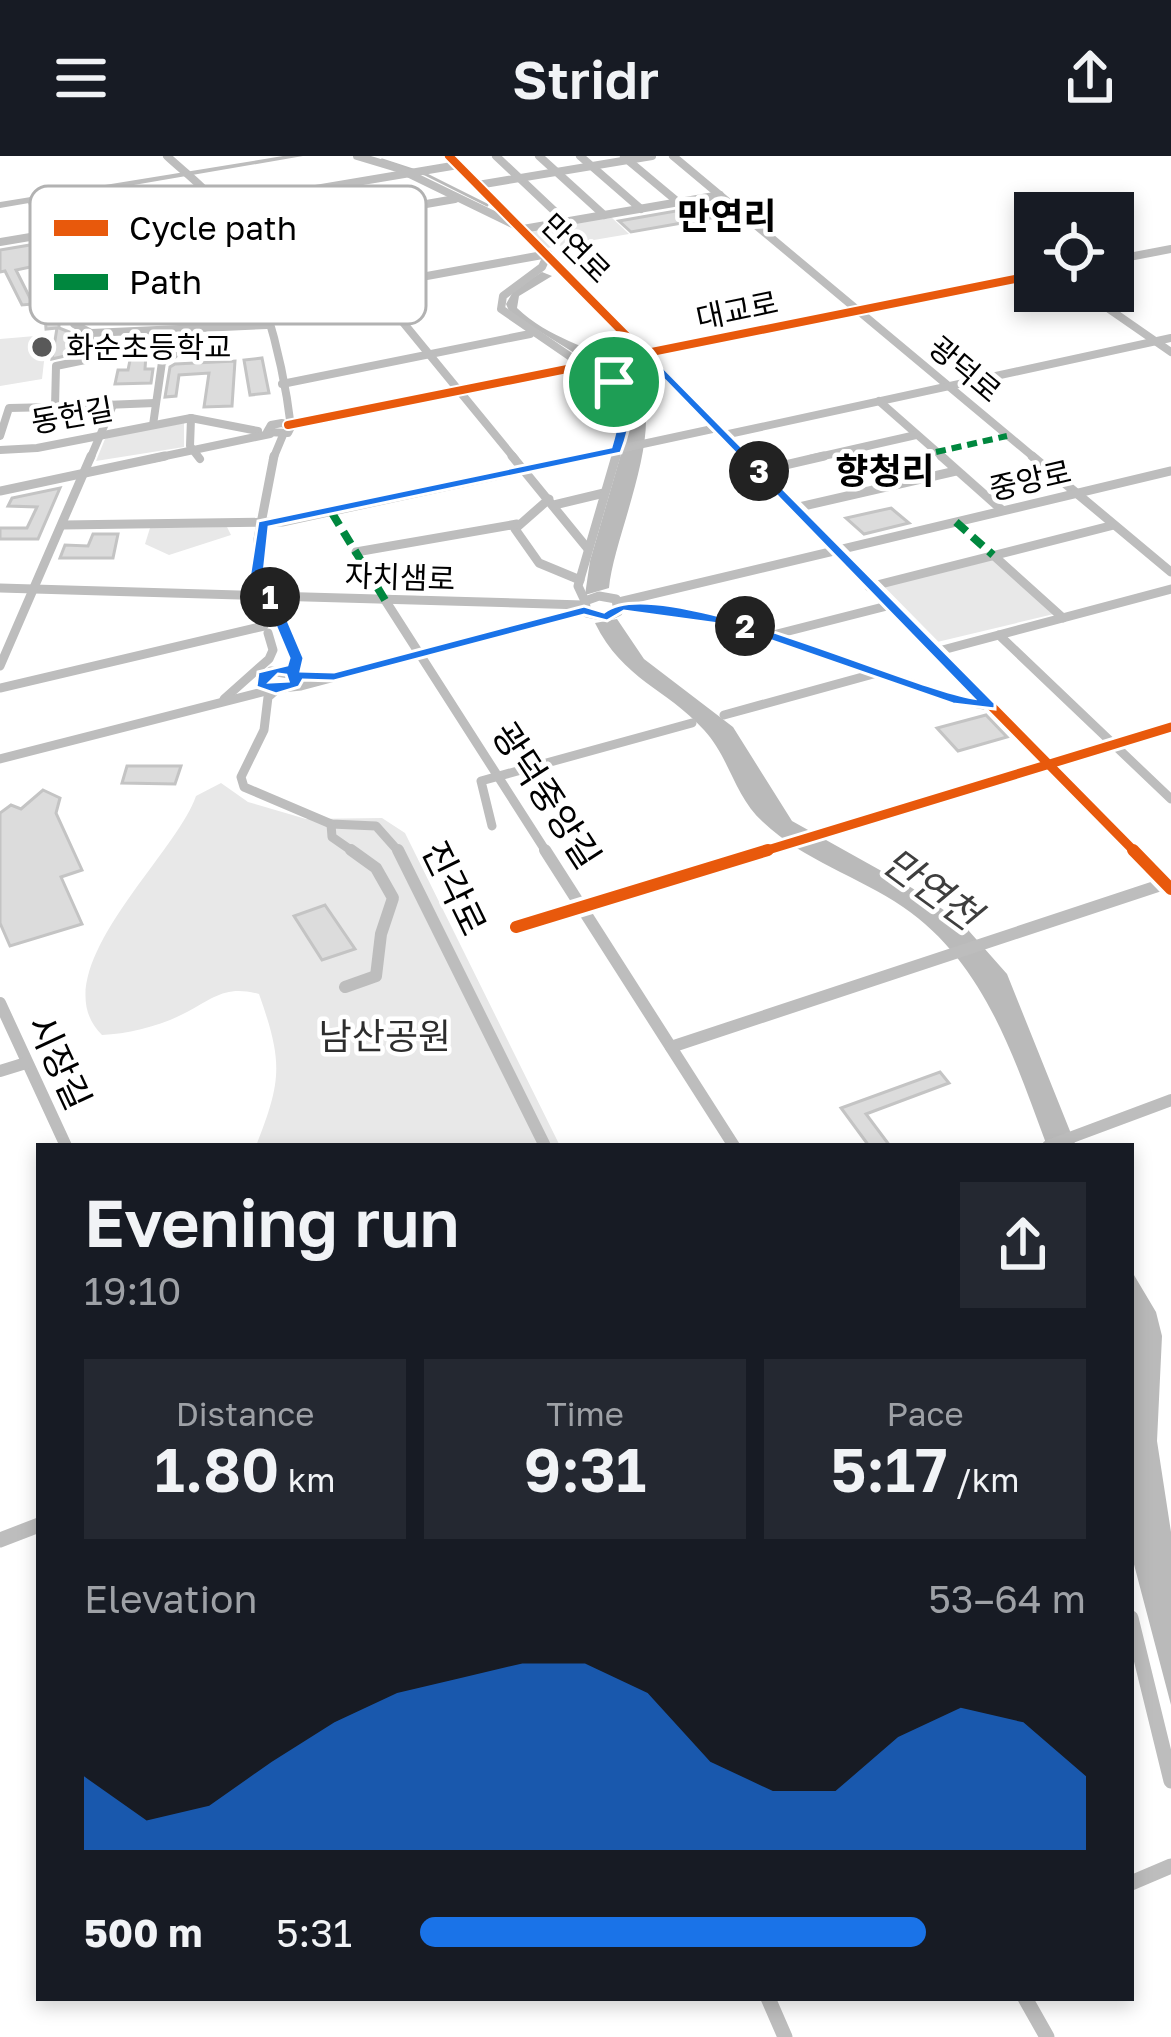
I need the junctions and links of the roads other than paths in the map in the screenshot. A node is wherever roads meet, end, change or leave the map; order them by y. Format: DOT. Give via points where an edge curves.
graph roads {
  1 [pos="166,156"];
  2 [pos="283,156"];
  3 [pos="299,156"];
  4 [pos="357,156"];
  5 [pos="449,156"];
  6 [pos="496,156"];
  7 [pos="539,156"];
  8 [pos="580,156"];
  9 [pos="652,156"];
  10 [pos="674,156"];
  11 [pos="625,158"];
  12 [pos="458,165"];
  13 [pos="592,166"];
  14 [pos="414,172"];
  15 [pos="556,172"];
  16 [pos="185,173"];
  17 [pos="519,178"];
  18 [pos="478,185"];
  19 [pos="105,186"];
  20 [pos="198,186"];
  21 [pos="336,186"];
  22 [pos="720,195"];
  23 [pos="30,198"];
  24 [pos="455,199"];
  25 [pos="678,202"];
  26 [pos="0,203"];
  27 [pos="426,204"];
  28 [pos="641,209"];
  29 [pos="604,215"];
  30 [pos="566,222"];
  31 [pos="523,229"];
  32 [pos="30,237"];
  33 [pos="0,242"];
  34 [pos="1171,249"];
  35 [pos="548,254"];
  36 [pos="1134,256"];
  37 [pos="426,277"];
  38 [pos="1014,279"];
  39 [pos="858,310"];
  40 [pos="1114,312"];
  41 [pos="74,324"];
  42 [pos="406,324"];
  43 [pos="267,325"];
  44 [pos="171,330"];
  45 [pos="91,333"];
  46 [pos="530,334"];
  47 [pos="1171,338"];
  48 [pos="1156,341"];
  49 [pos="1171,352"];
  50 [pos="646,353"];
  51 [pos="430,354"];
  52 [pos="586,366"];
  53 [pos="281,384"];
  54 [pos="948,386"];
  55 [pos="460,391"];
  56 [pos="879,401"];
  57 [pos="155,403"];
  58 [pos="112,405"];
  59 [pos="55,406"];
  60 [pos="5,408"];
  61 [pos="191,418"];
  62 [pos="153,424"];
  63 [pos="276,431"];
  64 [pos="721,432"];
  65 [pos="916,435"];
  66 [pos="0,436"];
  67 [pos="101,436"];
  68 [pos="194,448"];
  69 [pos="0,450"];
  70 [pos="618,450"];
  71 [pos="200,460"];
  72 [pos="525,470"];
  73 [pos="956,470"];
  74 [pos="759,471"];
  75 [pos="1171,471"];
  76 [pos="87,472"];
  77 [pos="0,491"];
  78 [pos="604,493"];
  79 [pos="1076,494"];
  80 [pos="552,502"];
  81 [pos="795,508"];
  82 [pos="1002,511"];
  83 [pos="262,524"];
  84 [pos="517,524"];
  85 [pos="63,525"];
  86 [pos="1114,525"];
  87 [pos="588,549"];
  88 [pos="835,550"];
  89 [pos="356,552"];
  90 [pos="993,555"];
  91 [pos="1171,572"];
  92 [pos="580,580"];
  93 [pos="695,584"];
  94 [pos="869,587"];
  95 [pos="0,588"];
  96 [pos="35,588"];
  97 [pos="1171,590"];
  98 [pos="271,597"];
  99 [pos="385,600"];
  100 [pos="620,604"];
  101 [pos="552,605"];
  102 [pos="584,606"];
  103 [pos="887,606"];
  104 [pos="669,610"];
  105 [pos="259,613"];
  106 [pos="1063,618"];
  107 [pos="554,620"];
  108 [pos="772,635"];
  109 [pos="999,635"];
  110 [pos="935,652"];
  111 [pos="424,655"];
  112 [pos="0,666"];
  113 [pos="278,670"];
  114 [pos="878,673"];
  115 [pos="294,677"];
  116 [pos="261,681"];
  117 [pos="0,688"];
  118 [pos="274,689"];
  119 [pos="233,700"];
  120 [pos="218,705"];
  121 [pos="990,706"];
  122 [pos="724,715"];
  123 [pos="692,723"];
  124 [pos="1171,727"];
  125 [pos="1113,744"];
  126 [pos="1047,764"];
  127 [pos="2,765"];
  128 [pos="498,777"];
  129 [pos="1171,799"];
  130 [pos="331,824"];
  131 [pos="492,826"];
  132 [pos="1169,885"];
  133 [pos="583,906"];
  134 [pos="516,927"];
  135 [pos="345,987"];
  136 [pos="0,1003"];
  137 [pos="671,1048"];
  138 [pos="26,1064"];
  139 [pos="0,1071"];
  140 [pos="1171,1100"];
  141 [pos="65,1143"];
  142 [pos="544,1143"];
  143 [pos="732,1143"];
  144 [pos="1056,1143"];
  145 [pos="36,1526"];
  146 [pos="0,1540"];
  147 [pos="1134,1630"];
  148 [pos="1171,1781"];
  149 [pos="1171,1866"];
  150 [pos="1134,1882"];
  151 [pos="769,2001"];
  152 [pos="1027,2001"];
  153 [pos="785,2037"];
  154 [pos="1046,2037"];
  1 -- 16 [label="street"];
  2 -- 16 [label="main road"];
  3 -- 16 [label="main road"];
  4 -- 14 [label="street"];
  5 -- 12 [label="street, 만연로"];
  6 -- 17 [label="street"];
  7 -- 15 [label="street"];
  8 -- 13 [label="street"];
  9 -- 11 [label="street"];
  10 -- 22 [label="street, 광덕로"];
  11 -- 13 [label="street"];
  11 -- 25 [label="street"];
  12 -- 14 [label="street"];
  12 -- 18 [label="street, 만연로"];
  13 -- 15 [label="street"];
  13 -- 28 [label="street"];
  14 -- 21 [label="street"];
  14 -- 24 [label="street"];
  15 -- 17 [label="street"];
  15 -- 29 [label="street"];
  16 -- 19 [label="main road"];
  16 -- 20 [label="street"];
  17 -- 18 [label="street"];
  17 -- 30 [label="street"];
  18 -- 31 [label="street, 만연로"];
  22 -- 25 [label="street"];
  22 -- 39 [label="street, 광덕로"];
  23 -- 26 [label="main road"];
  24 -- 27 [label="street"];
  24 -- 31 [label="street"];
  25 -- 28 [label="street"];
  28 -- 29 [label="street"];
  29 -- 30 [label="street"];
  30 -- 31 [label="street"];
  31 -- 35 [label="street, 만연로"];
  32 -- 33 [label="street"];
  34 -- 36 [label="street"];
  35 -- 37 [label="street"];
  35 -- 46 [label="street" via="501,302"];
  35 -- 50 [label="street, 만연로"];
  38 -- 39 [label="street, 대교로"];
  39 -- 50 [label="street, 대교로"];
  39 -- 54 [label="street, 광덕로"];
  40 -- 48 [label="street"];
  41 -- 45 [label="street"];
  42 -- 51 [label="street"];
  43 -- 44 [label="street"];
  43 -- 53 [label="street"];
  44 -- 45 [label="street"];
  44 -- 57 [label="street, 동헌길" via="174,355 162,362"];
  45 -- 59 [label="street, 동헌길" via="85,360 56,366"];
  46 -- 51 [label="street"];
  46 -- 52 [label="street"];
  47 -- 48 [label="street"];
  48 -- 49 [label="street"];
  48 -- 54 [label="street"];
  50 -- 52 [label="street, 대교로"];
  50 -- 64 [label="street, 만연로"];
  51 -- 53 [label="street"];
  51 -- 55 [label="street"];
  52 -- 55 [label="street, 대교로"];
  52 -- 70 [label="street" via="624,396"];
  53 -- 63 [label="street"];
  54 -- 56 [label="street"];
  54 -- 79 [label="street, 광덕로"];
  55 -- 63 [label="street, 대교로"];
  55 -- 72 [label="street"];
  56 -- 64 [label="street"];
  56 -- 65 [label="street"];
  57 -- 58 [label="street"];
  57 -- 62 [label="street, 동헌길"];
  58 -- 59 [label="street"];
  58 -- 67 [label="street"];
  59 -- 60 [label="street, 동헌길"];
  60 -- 66 [label="street, 동헌길"];
  61 -- 62 [label="street, 동헌길"];
  61 -- 63 [label="street, 동헌길"];
  61 -- 68 [label="street"];
  62 -- 67 [label="street, 동헌길"];
  63 -- 68 [label="street"];
  63 -- 83 [label="street"];
  64 -- 70 [label="street"];
  64 -- 74 [label="street, 만연로"];
  65 -- 73 [label="street"];
  65 -- 74 [label="street"];
  67 -- 69 [label="street, 동헌길"];
  67 -- 76 [label="street"];
  68 -- 71 [label="street"];
  68 -- 76 [label="street"];
  70 -- 72 [label="street"];
  70 -- 78 [label="street"];
  72 -- 80 [label="street"];
  72 -- 83 [label="street"];
  73 -- 81 [label="street"];
  73 -- 82 [label="street"];
  74 -- 81 [label="street, 만연로"];
  75 -- 79 [label="street, 중앙로"];
  76 -- 77 [label="street"];
  76 -- 85 [label="street"];
  78 -- 80 [label="street"];
  78 -- 87 [label="street"];
  79 -- 82 [label="street, 중앙로"];
  79 -- 86 [label="street, 광덕로"];
  80 -- 84 [label="street"];
  80 -- 87 [label="street"];
  81 -- 88 [label="street, 만연로"];
  82 -- 88 [label="street, 중앙로"];
  83 -- 85 [label="street"];
  83 -- 105 [label="street"];
  84 -- 89 [label="street"];
  84 -- 92 [label="street" via="538,562"];
  85 -- 96 [label="street"];
  86 -- 90 [label="street"];
  86 -- 91 [label="street, 광덕로"];
  87 -- 92 [label="street"];
  88 -- 93 [label="street, 중앙로"];
  88 -- 94 [label="street, 만연로"];
  90 -- 94 [label="street"];
  90 -- 106 [label="street"];
  92 -- 102 [label="street"];
  93 -- 100 [label="street, 중앙로"];
  93 -- 104 [label="street"];
  94 -- 103 [label="street, 만연로"];
  95 -- 96 [label="street, 자치샘로"];
  96 -- 105 [label="street, 자치샘로"];
  96 -- 112 [label="street"];
  97 -- 106 [label="street"];
  98 -- 99 [label="street, 자치샘로"];
  98 -- 105 [label="street, 자치샘로"];
  98 -- 115 [label="street" via="296,658"];
  99 -- 101 [label="street, 자치샘로"];
  99 -- 111 [label="street, 광덕중앙길"];
  100 -- 102 [label="street" via="605,596"];
  100 -- 102 [label="street" via="607,617"];
  100 -- 104 [label="street"];
  101 -- 102 [label="street, 자치샘로"];
  101 -- 107 [label="street"];
  102 -- 107 [label="street"];
  103 -- 108 [label="street"];
  103 -- 110 [label="street, 만연로"];
  104 -- 108 [label="street"];
  105 -- 113 [label="street" via="280,652"];
  105 -- 117 [label="street"];
  105 -- 120 [label="street" via="274,650"];
  106 -- 109 [label="street"];
  107 -- 111 [label="street"];
  108 -- 114 [label="street"];
  109 -- 110 [label="street"];
  109 -- 125 [label="street"];
  110 -- 121 [label="street, 만연로"];
  111 -- 115 [label="street" via="301,686"];
  111 -- 128 [label="street, 광덕중앙길"];
  113 -- 115 [label="street"];
  113 -- 116 [label="street"];
  114 -- 121 [label="street"];
  114 -- 122 [label="street"];
  115 -- 118 [label="street"];
  116 -- 118 [label="street"];
  116 -- 119 [label="street"];
  118 -- 119 [label="street"];
  118 -- 130 [label="street, 진각로" via="244,787"];
  119 -- 120 [label="street"];
  120 -- 127 [label="street"];
  121 -- 126 [label="street, 만연로"];
  123 -- 128 [label="street"];
  124 -- 125 [label="street"];
  125 -- 126 [label="street"];
  125 -- 129 [label="street"];
  126 -- 132 [label="street, 만연로"];
  126 -- 133 [label="street"];
  128 -- 131 [label="street" via="481,782"];
  128 -- 133 [label="street, 광덕중앙길"];
  130 -- 135 [label="street" via="332,837 376,868 393,898 376,976"];
  130 -- 142 [label="street, 진각로" via="376,826 394,841"];
  132 -- 137 [label="street"];
  133 -- 134 [label="street"];
  133 -- 137 [label="street, 광덕중앙길"];
  136 -- 138 [label="street, 시장길"];
  137 -- 143 [label="street, 광덕중앙길"];
  138 -- 139 [label="street"];
  138 -- 141 [label="street, 시장길"];
  140 -- 144 [label="street"];
  145 -- 146 [label="street"];
  147 -- 148 [label="street"];
  149 -- 150 [label="street"];
  151 -- 153 [label="street"];
  152 -- 154 [label="street"];
}
